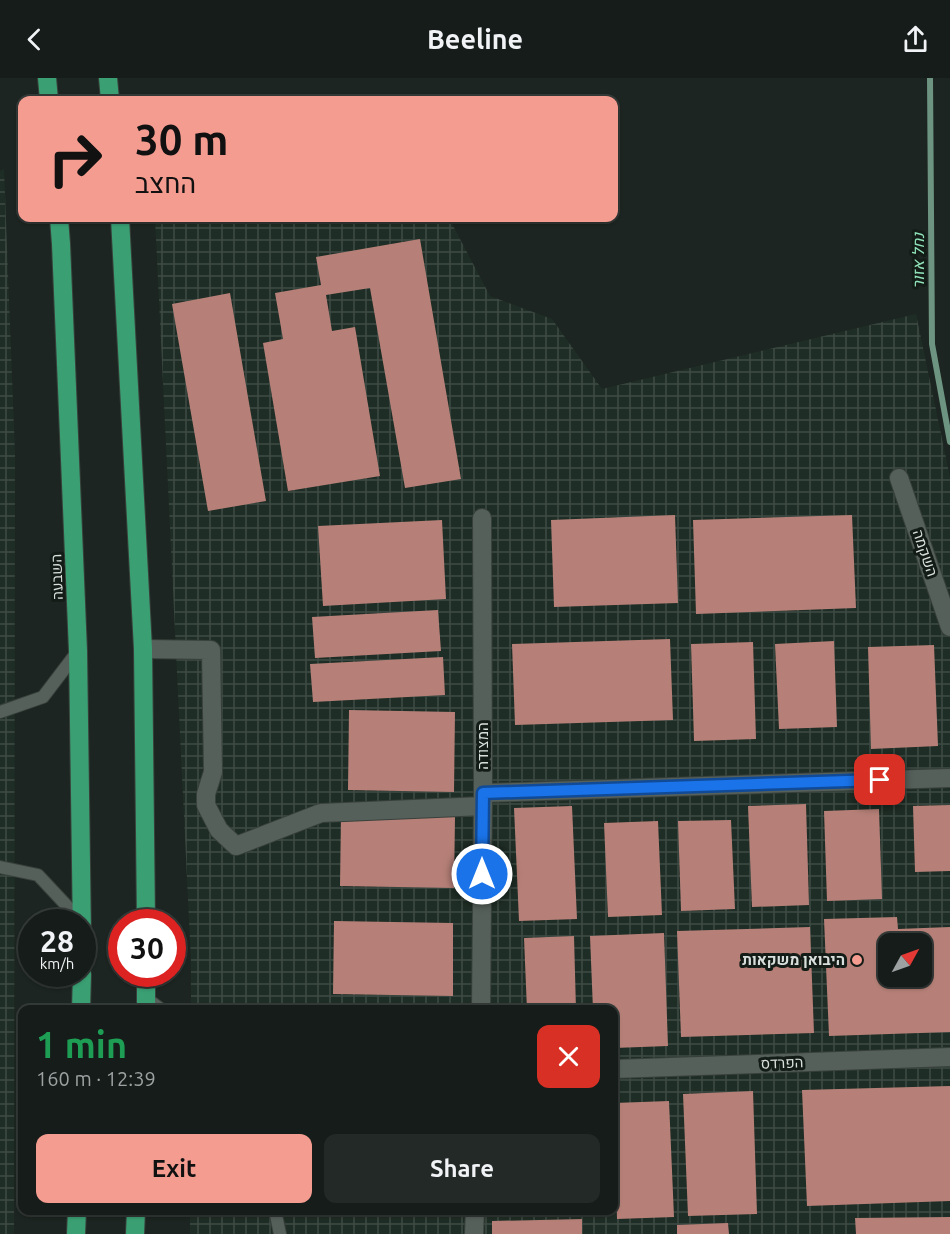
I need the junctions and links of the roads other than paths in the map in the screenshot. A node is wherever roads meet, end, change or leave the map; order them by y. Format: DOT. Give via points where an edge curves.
graph roads {
  1 [pos="47,78"];
  2 [pos="108,78"];
  3 [pos="49,96"];
  4 [pos="110,96"];
  5 [pos="59,222"];
  6 [pos="120,222"];
  7 [pos="899,478"];
  8 [pos="482,518"];
  9 [pos="950,627"];
  10 [pos="143,649"];
  11 [pos="78,651"];
  12 [pos="0,712"];
  13 [pos="950,778"];
  14 [pos="483,800"];
  15 [pos="0,867"];
  16 [pos="69,909"];
  17 [pos="82,909"];
  18 [pos="146,909"];
  19 [pos="82,987"];
  20 [pos="146,987"];
  21 [pos="146,1004"];
  22 [pos="81,1005"];
  23 [pos="481,1005"];
  24 [pos="950,1057"];
  25 [pos="618,1069"];
  26 [pos="77,1215"];
  27 [pos="136,1215"];
  28 [pos="276,1215"];
  29 [pos="475,1215"];
  30 [pos="76,1234"];
  31 [pos="135,1234"];
  32 [pos="280,1234"];
  33 [pos="474,1234"];
  1 -- 3 [label="highway"];
  2 -- 4 [label="highway"];
  5 -- 11 [label="highway, השבעה"];
  6 -- 10 [label="highway"];
  7 -- 9 [label="street, השקמה"];
  8 -- 14 [label="street, המצודה"];
  10 -- 14 [label="street" via="211,650 213,772 206,805 219,830 236,846 321,813"];
  10 -- 18 [label="highway"];
  11 -- 12 [label="lane" via="43,697"];
  11 -- 17 [label="highway, השבעה"];
  13 -- 14 [label="street"];
  14 -- 23 [label="street, המצודה"];
  15 -- 16 [label="lane" via="38,875"];
  19 -- 22 [label="highway"];
  20 -- 21 [label="highway"];
  24 -- 25 [label="street, הפרדס"];
  26 -- 30 [label="highway"];
  27 -- 31 [label="highway"];
  28 -- 32 [label="lane"];
  29 -- 33 [label="street"];
}
